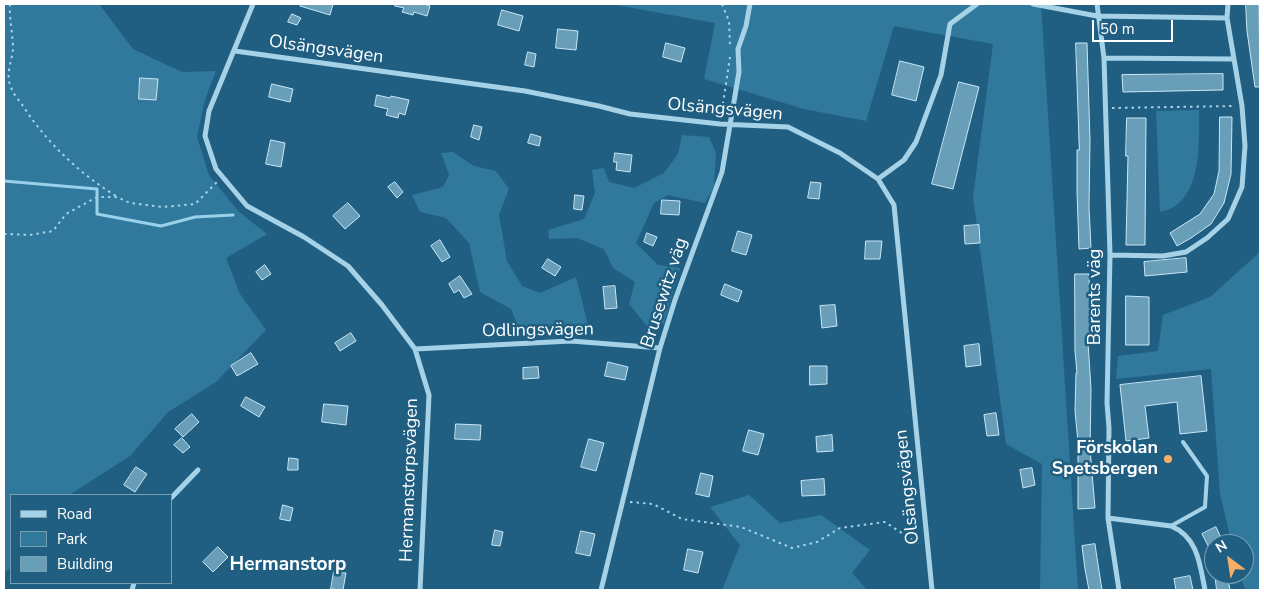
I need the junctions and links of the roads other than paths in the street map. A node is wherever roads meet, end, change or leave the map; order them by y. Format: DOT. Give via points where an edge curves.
graph roads {
  1 [pos="253,4"];
  2 [pos="750,4"];
  3 [pos="977,4"];
  4 [pos="1033,4"];
  5 [pos="1097,4"];
  6 [pos="1228,4"];
  7 [pos="1097,16"];
  8 [pos="1227,18"];
  9 [pos="235,51"];
  10 [pos="1104,58"];
  11 [pos="1234,59"];
  12 [pos="730,124"];
  13 [pos="878,179"];
  14 [pos="1110,255"];
  15 [pos="660,348"];
  16 [pos="415,349"];
  17 [pos="1183,442"];
  18 [pos="198,470"];
  19 [pos="172,497"];
  20 [pos="1108,518"];
  21 [pos="1171,526"];
  22 [pos="420,590"];
  23 [pos="601,590"];
  24 [pos="932,590"];
  25 [pos="1119,590"];
  26 [pos="1205,590"];
  1 -- 9 [label="street, Hermanstorpsvägen"];
  2 -- 12 [label="street, Brusewitz väg" via="738,49 739,72"];
  3 -- 13 [label="street" via="950,24 941,76 916,142 904,160"];
  4 -- 7 [label="street"];
  5 -- 7 [label="street, Barents väg"];
  6 -- 8 [label="street"];
  7 -- 8 [label="street"];
  7 -- 10 [label="street, Barents väg"];
  8 -- 11 [label="street"];
  9 -- 12 [label="street, Olsängsvägen" via="525,91 630,114"];
  9 -- 16 [label="street, Hermanstorpsvägen" via="209,111 205,136 216,170 247,206 348,266"];
  10 -- 11 [label="street"];
  10 -- 14 [label="street, Barents väg"];
  11 -- 14 [label="street" via="1245,146 1242,187 1228,219 1186,252 1163,256"];
  12 -- 13 [label="street, Olsängsvägen" via="788,128 840,153"];
  12 -- 15 [label="street, Brusewitz väg" via="722,172"];
  13 -- 24 [label="street, Olsängsvägen" via="894,205"];
  14 -- 20 [label="street, Barents väg"];
  15 -- 16 [label="street, Odlingsvägen" via="571,341"];
  15 -- 23 [label="street, Brusewitz väg"];
  16 -- 22 [label="street, Hermanstorpsvägen" via="429,395"];
  17 -- 21 [label="lane" via="1207,476 1205,507"];
  18 -- 19 [label="street"];
  20 -- 21 [label="street"];
  20 -- 25 [label="street, Barents väg"];
  21 -- 26 [label="street" via="1188,537 1198,554"];
}
